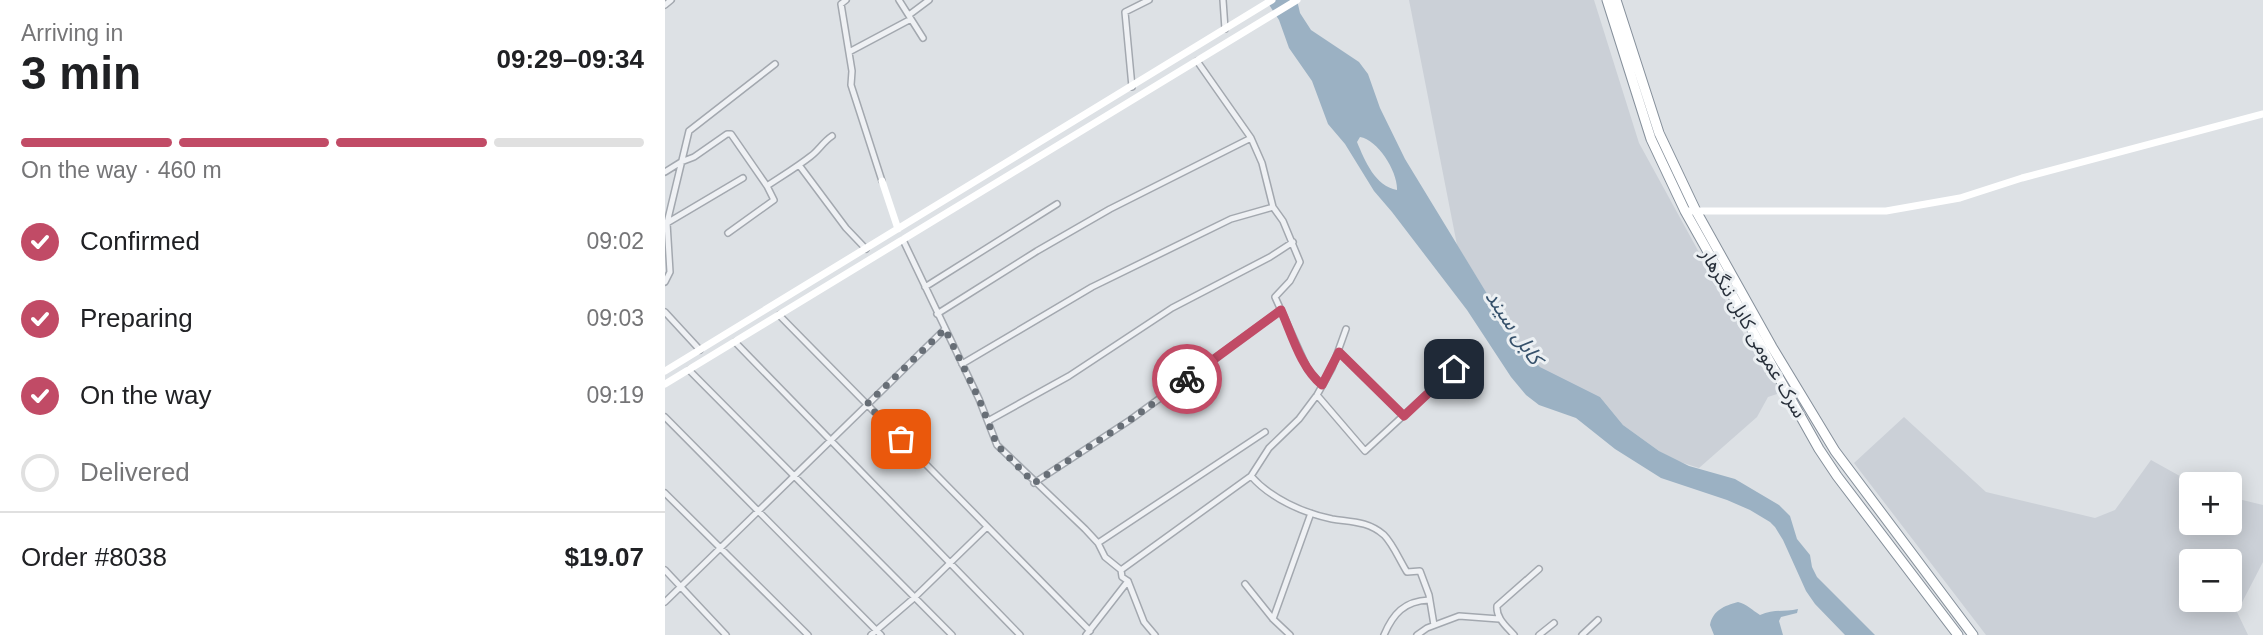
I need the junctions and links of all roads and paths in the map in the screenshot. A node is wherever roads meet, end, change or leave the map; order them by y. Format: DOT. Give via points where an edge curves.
graph roads {
  1 [pos="846,0"];
  2 [pos="899,0"];
  3 [pos="929,0"];
  4 [pos="1149,0"];
  5 [pos="1223,0"];
  6 [pos="1272,0"];
  7 [pos="1297,0"];
  8 [pos="1607,0"];
  9 [pos="1616,0"];
  10 [pos="910,17"];
  11 [pos="1225,29"];
  12 [pos="923,38"];
  13 [pos="849,52"];
  14 [pos="1197,61"];
  15 [pos="775,64"];
  16 [pos="1132,87"];
  17 [pos="1087,114"];
  18 [pos="2263,114"];
  19 [pos="1093,124"];
  20 [pos="832,136"];
  21 [pos="1251,138"];
  22 [pos="681,162"];
  23 [pos="799,165"];
  24 [pos="665,172"];
  25 [pos="743,178"];
  26 [pos="881,181"];
  27 [pos="767,186"];
  28 [pos="1057,204"];
  29 [pos="1273,206"];
  30 [pos="1685,211"];
  31 [pos="1696,211"];
  32 [pos="667,223"];
  33 [pos="898,229"];
  34 [pos="727,233"];
  35 [pos="903,240"];
  36 [pos="1293,242"];
  37 [pos="866,249"];
  38 [pos="665,282"];
  39 [pos="925,287"];
  40 [pos="1281,310"];
  41 [pos="665,312"];
  42 [pos="937,314"];
  43 [pos="779,315"];
  44 [pos="945,329"];
  45 [pos="1346,329"];
  46 [pos="735,342"];
  47 [pos="700,350"];
  48 [pos="1339,352"];
  49 [pos="962,364"];
  50 [pos="1454,369"];
  51 [pos="689,370"];
  52 [pos="665,371"];
  53 [pos="665,384"];
  54 [pos="1322,385"];
  55 [pos="1317,395"];
  56 [pos="867,404"];
  57 [pos="1404,416"];
  58 [pos="665,417"];
  59 [pos="988,421"];
  60 [pos="1265,432"];
  61 [pos="829,439"];
  62 [pos="795,476"];
  63 [pos="1251,476"];
  64 [pos="1034,483"];
  65 [pos="665,493"];
  66 [pos="758,511"];
  67 [pos="1311,513"];
  68 [pos="987,527"];
  69 [pos="1098,543"];
  70 [pos="719,549"];
  71 [pos="950,564"];
  72 [pos="1539,569"];
  73 [pos="665,570"];
  74 [pos="1121,570"];
  75 [pos="1128,581"];
  76 [pos="1245,584"];
  77 [pos="681,586"];
  78 [pos="914,598"];
  79 [pos="1429,600"];
  80 [pos="665,601"];
  81 [pos="1952,608"];
  82 [pos="1943,615"];
  83 [pos="1273,619"];
  84 [pos="1499,619"];
  85 [pos="1598,620"];
  86 [pos="1554,623"];
  87 [pos="1434,625"];
  88 [pos="1088,633"];
  89 [pos="1425,633"];
  90 [pos="876,634"];
  91 [pos="726,635"];
  92 [pos="808,635"];
  93 [pos="952,635"];
  94 [pos="1020,635"];
  95 [pos="1154,635"];
  96 [pos="1290,635"];
  97 [pos="1384,635"];
  98 [pos="1417,635"];
  99 [pos="1514,635"];
  100 [pos="1539,635"];
  101 [pos="1582,635"];
  102 [pos="1958,635"];
  103 [pos="1973,635"];
  1 -- 13 [label="street" via="841,4"];
  2 -- 10 [label="street"];
  3 -- 10 [label="street"];
  4 -- 16 [label="street" via="1125,12"];
  5 -- 11 [label="street"];
  6 -- 11 [label="street"];
  7 -- 14 [label="street"];
  8 -- 30 [label="highway, سرک عمومی کابل ننگرهار" via="1651,139"];
  9 -- 31 [label="highway, سرک عمومی کابل ننگرهار" via="1659,133"];
  10 -- 12 [label="street"];
  10 -- 13 [label="street"];
  11 -- 16 [label="street"];
  13 -- 26 [label="street" via="851,85"];
  14 -- 19 [label="street"];
  14 -- 21 [label="street"];
  15 -- 22 [label="street" via="689,131"];
  16 -- 17 [label="street"];
  17 -- 19 [label="street"];
  17 -- 33 [label="street"];
  18 -- 31 [label="street" via="1960,198 1886,211"];
  19 -- 35 [label="street"];
  20 -- 23 [label="street"];
  21 -- 29 [label="street"];
  21 -- 42 [label="street" via="1109,209"];
  22 -- 24 [label="street"];
  22 -- 27 [label="street" via="729,133"];
  22 -- 32 [label="street"];
  23 -- 27 [label="street"];
  23 -- 37 [label="street"];
  25 -- 32 [label="street"];
  26 -- 33 [label="street"];
  27 -- 34 [label="street" via="773,202"];
  28 -- 39 [label="street"];
  29 -- 36 [label="street"];
  29 -- 49 [label="street" via="1231,219 1092,287"];
  30 -- 31 [label="street"];
  30 -- 82 [label="highway, سرک عمومی کابل ننگرهار" via="1819,449"];
  31 -- 81 [label="highway, سرک عمومی کابل ننگرهار" via="1835,451"];
  32 -- 38 [label="street" via="670,272"];
  33 -- 37 [label="street"];
  35 -- 39 [label="street"];
  35 -- 43 [label="street"];
  36 -- 40 [label="street" via="1300,262 1275,298"];
  36 -- 59 [label="street" via="1172,308 1069,376"];
  37 -- 47 [label="street"];
  39 -- 42 [label="street"];
  40 -- 54 [label="street" via="1308,370"];
  40 -- 64 [label="street"];
  41 -- 47 [label="street"];
  42 -- 44 [label="street"];
  43 -- 46 [label="street"];
  43 -- 56 [label="street"];
  44 -- 49 [label="street"];
  44 -- 56 [label="street"];
  45 -- 48 [label="street"];
  46 -- 51 [label="street"];
  46 -- 61 [label="street"];
  47 -- 52 [label="street"];
  48 -- 54 [label="street"];
  48 -- 57 [label="street"];
  49 -- 59 [label="street"];
  50 -- 57 [label="street"];
  51 -- 53 [label="street"];
  51 -- 62 [label="street"];
  54 -- 55 [label="street"];
  55 -- 57 [label="street" via="1365,451"];
  55 -- 63 [label="street" via="1269,448"];
  56 -- 61 [label="street"];
  56 -- 68 [label="street"];
  58 -- 66 [label="street"];
  59 -- 64 [label="street" via="997,445"];
  60 -- 69 [label="street"];
  61 -- 62 [label="street"];
  61 -- 71 [label="street"];
  62 -- 66 [label="street"];
  62 -- 78 [label="street"];
  63 -- 67 [label="street" via="1261,488"];
  63 -- 74 [label="street"];
  64 -- 69 [label="street"];
  65 -- 70 [label="street"];
  66 -- 70 [label="street"];
  66 -- 90 [label="street"];
  67 -- 79 [label="street" via="1356,521 1384,536 1407,572 1420,571"];
  67 -- 83 [label="street"];
  68 -- 71 [label="street"];
  68 -- 88 [label="street"];
  69 -- 74 [label="street" via="1105,557"];
  70 -- 77 [label="street"];
  70 -- 92 [label="street"];
  71 -- 78 [label="street"];
  71 -- 94 [label="street"];
  72 -- 84 [label="street" via="1497,606"];
  73 -- 77 [label="street"];
  74 -- 75 [label="street"];
  75 -- 88 [label="street"];
  75 -- 95 [label="street"];
  76 -- 83 [label="street"];
  77 -- 80 [label="street"];
  77 -- 91 [label="street"];
  78 -- 90 [label="street"];
  78 -- 93 [label="street"];
  79 -- 87 [label="street"];
  79 -- 97 [label="street" via="1403,607"];
  81 -- 82 [label="highway"];
  81 -- 103 [label="highway, سرک عمومی کابل ننگرهار"];
  82 -- 102 [label="highway, سرک عمومی کابل ننگرهار"];
  83 -- 96 [label="street"];
  84 -- 87 [label="street" via="1459,616"];
  84 -- 99 [label="street"];
  85 -- 101 [label="street"];
  86 -- 100 [label="street"];
  87 -- 89 [label="street"];
  89 -- 98 [label="street"];
}
